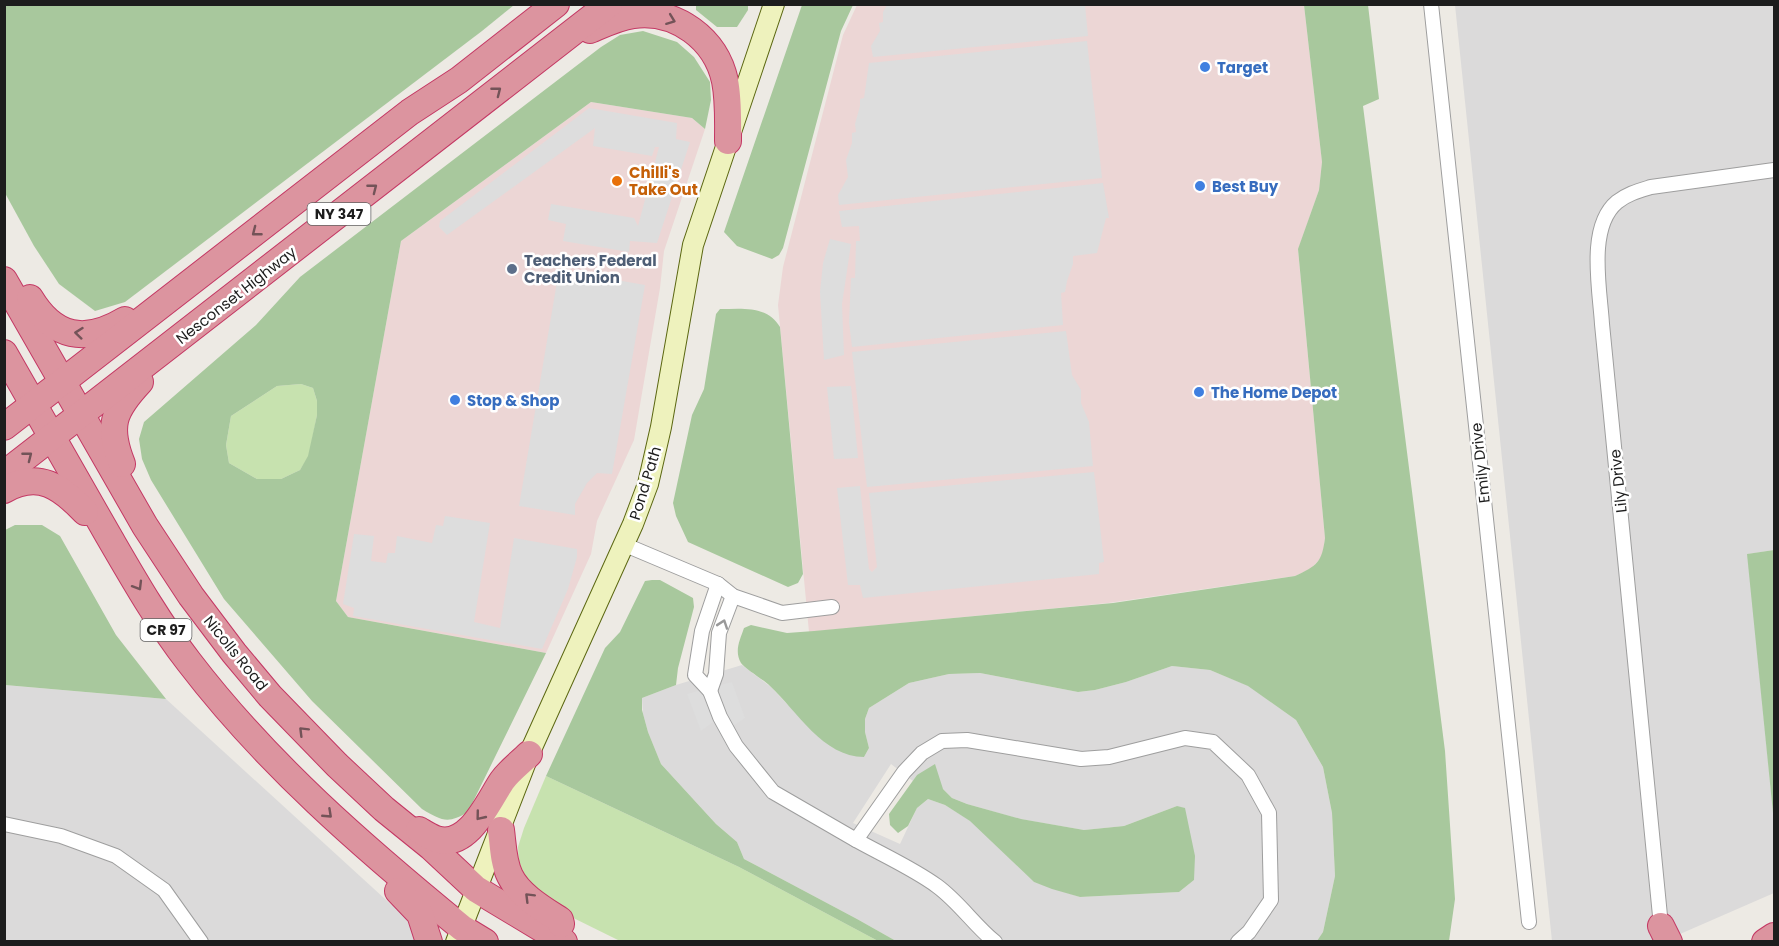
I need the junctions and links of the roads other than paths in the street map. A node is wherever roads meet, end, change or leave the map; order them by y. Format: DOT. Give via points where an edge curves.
graph roads {
  1 [pos="536,4"];
  2 [pos="556,4"];
  3 [pos="609,4"];
  4 [pos="774,4"];
  5 [pos="1431,4"];
  6 [pos="556,45"];
  7 [pos="410,112"];
  8 [pos="728,141"];
  9 [pos="1774,170"];
  10 [pos="221,259"];
  11 [pos="4,266"];
  12 [pos="4,280"];
  13 [pos="175,343"];
  14 [pos="4,353"];
  15 [pos="63,382"];
  16 [pos="33,404"];
  17 [pos="82,415"];
  18 [pos="4,427"];
  19 [pos="52,438"];
  20 [pos="4,474"];
  21 [pos="4,490"];
  22 [pos="145,526"];
  23 [pos="108,535"];
  24 [pos="623,544"];
  25 [pos="718,584"];
  26 [pos="733,596"];
  27 [pos="832,607"];
  28 [pos="698,661"];
  29 [pos="717,662"];
  30 [pos="710,691"];
  31 [pos="529,754"];
  32 [pos="384,809"];
  33 [pos="4,824"];
  34 [pos="501,830"];
  35 [pos="856,840"];
  36 [pos="358,842"];
  37 [pos="476,889"];
  38 [pos="1528,922"];
  39 [pos="459,935"];
  40 [pos="1664,936"];
  41 [pos="562,940"];
  42 [pos="201,942"];
  43 [pos="429,942"];
  44 [pos="485,942"];
  45 [pos="995,942"];
  46 [pos="1238,942"];
  1 -- 7 [label="highway" via="456,68"];
  2 -- 7 [label="highway, NY 347" via="459,80"];
  3 -- 6 [label="highway, Nesconset Highway / NY 347"];
  4 -- 8 [label="main road, Pond Path"];
  5 -- 38 [label="street, Emily Drive"];
  6 -- 8 [label="highway, one-way" via="634,15 662,16 690,29 712,50 722,70 728,103"];
  13 -- 6 [label="highway, Nesconset Highway / NY 347, one-way"];
  7 -- 10 [label="highway, NY 347, one-way"];
  8 -- 24 [label="main road, Pond Path" via="693,245 653,466"];
  9 -- 40 [label="street, Lily Drive" via="1632,193 1616,203 1605,217 1598,243 1602,324"];
  10 -- 11 [label="highway, one-way" via="116,325 89,335 62,330 44,319"];
  10 -- 15 [label="highway, NY 347"];
  12 -- 15 [label="highway, Nicolls Road / CR 97"];
  13 -- 17 [label="highway, Nesconset Highway / NY 347"];
  13 -- 22 [label="highway" via="125,398 113,426 115,447"];
  14 -- 16 [label="highway, CR 97"];
  15 -- 16 [label="highway, NY 347"];
  15 -- 17 [label="highway, Nicolls Road / CR 97"];
  16 -- 18 [label="highway, NY 347"];
  16 -- 19 [label="highway, CR 97"];
  17 -- 19 [label="highway, Nesconset Highway / NY 347"];
  17 -- 22 [label="highway, Nicolls Road / CR 97"];
  20 -- 19 [label="highway, Nesconset Highway / NY 347, one-way"];
  19 -- 23 [label="highway, CR 97"];
  21 -- 23 [label="highway" via="26,482 59,488"];
  32 -- 22 [label="highway, Nicolls Road / CR 97, one-way" via="251,673 191,596"];
  23 -- 36 [label="highway, CR 97, one-way" via="165,629 209,688 278,765"];
  24 -- 25 [label="street"];
  24 -- 31 [label="main road, Pond Path"];
  25 -- 26 [label="street"];
  25 -- 28 [label="street" via="702,631"];
  26 -- 27 [label="street" via="782,613"];
  29 -- 26 [label="street, one-way" via="719,633"];
  28 -- 29 [label="street"];
  28 -- 30 [label="street" via="695,675"];
  29 -- 30 [label="street"];
  30 -- 35 [label="street" via="736,746 773,792"];
  31 -- 32 [label="highway, one-way" via="503,779 469,830 452,840 437,840"];
  31 -- 34 [label="main road, Pond Path"];
  32 -- 37 [label="highway, Nicolls Road / CR 97"];
  33 -- 42 [label="street" via="61,836 116,856 164,890"];
  34 -- 37 [label="main road, Pond Path"];
  41 -- 34 [label="highway, one-way" via="560,920 537,905 511,879"];
  35 -- 45 [label="street" via="937,886"];
  35 -- 46 [label="street" via="904,772 922,753 942,741 967,740 1081,759 1109,757 1185,738 1213,742 1248,775 1269,813 1271,900"];
  36 -- 39 [label="highway, CR 97"];
  36 -- 43 [label="highway" via="420,914"];
  37 -- 39 [label="main road, Pond Path"];
  37 -- 41 [label="highway, Nicolls Road / CR 97"];
  39 -- 44 [label="highway, CR 97"];
}
